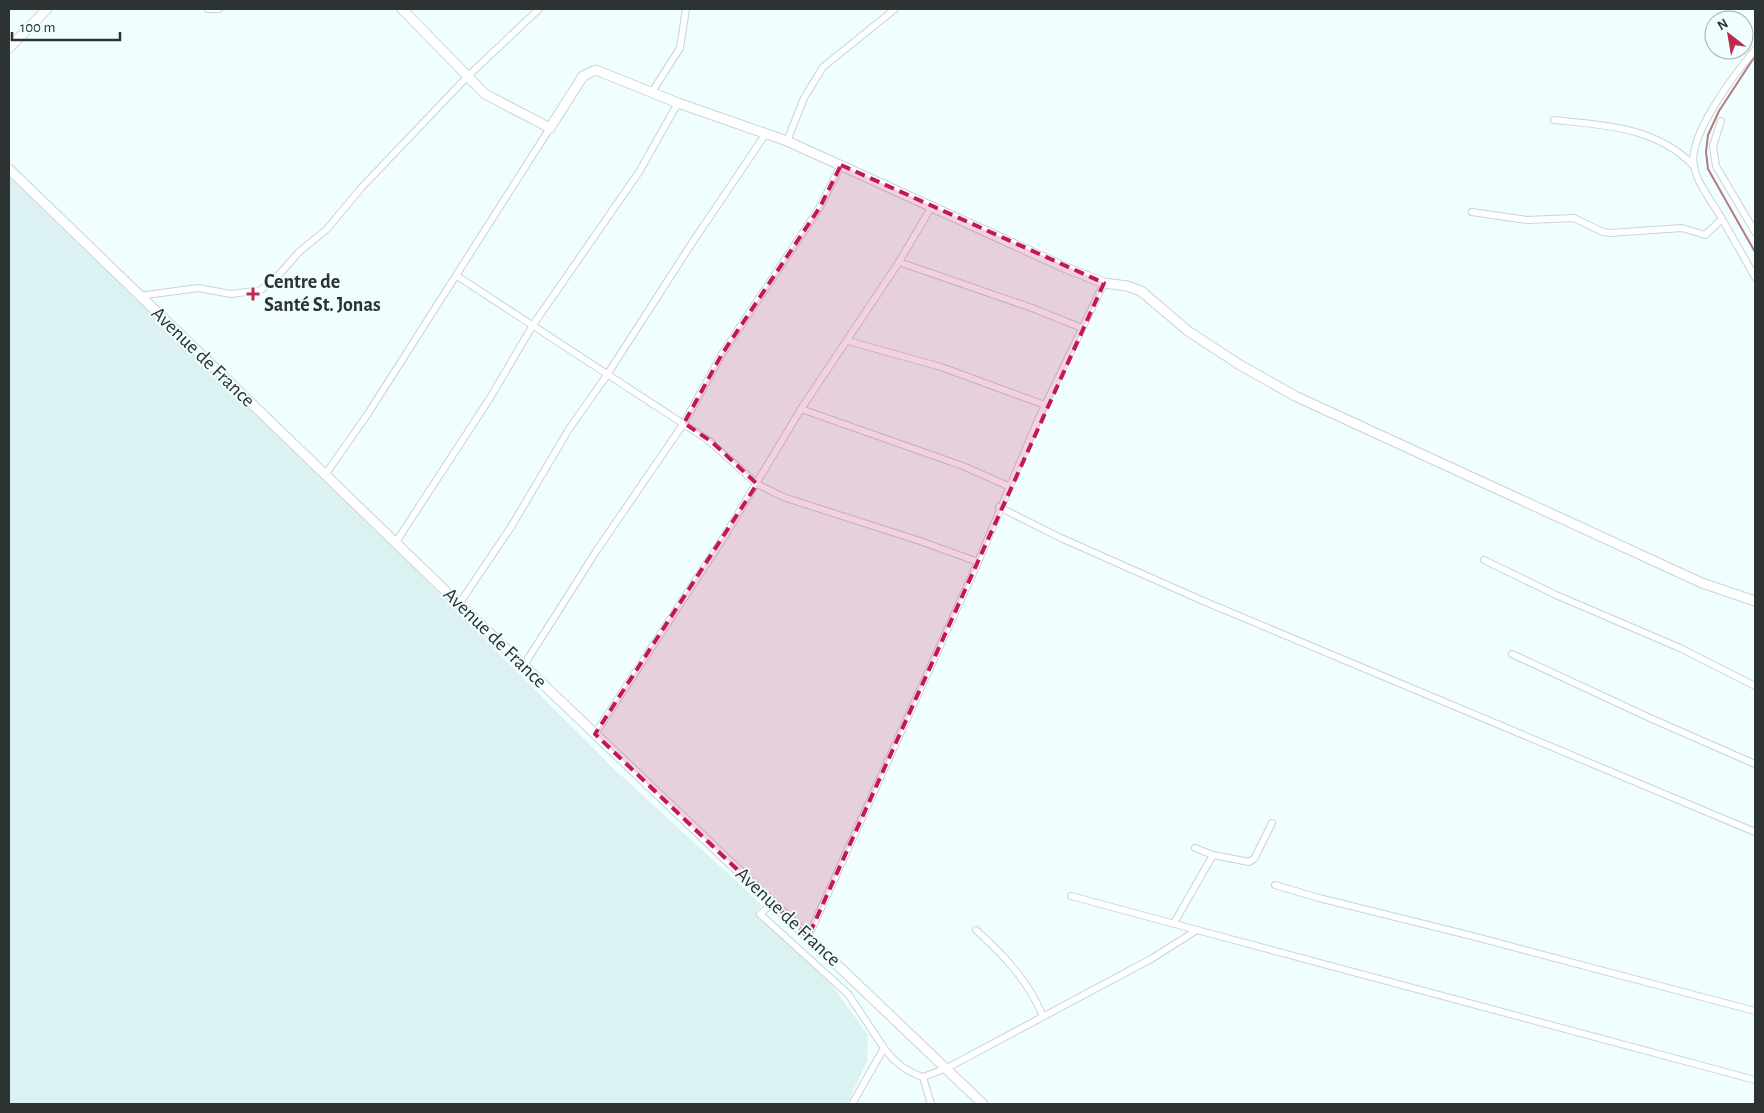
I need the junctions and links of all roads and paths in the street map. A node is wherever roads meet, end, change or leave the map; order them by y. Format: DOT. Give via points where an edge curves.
graph roads {
  1 [pos="47,9"];
  2 [pos="208,9"];
  3 [pos="219,9"];
  4 [pos="402,9"];
  5 [pos="539,9"];
  6 [pos="686,9"];
  7 [pos="895,9"];
  8 [pos="9,48"];
  9 [pos="1755,50"];
  10 [pos="467,77"];
  11 [pos="652,92"];
  12 [pos="678,103"];
  13 [pos="1554,120"];
  14 [pos="1721,121"];
  15 [pos="550,128"];
  16 [pos="765,135"];
  17 [pos="787,141"];
  18 [pos="841,165"];
  19 [pos="1693,165"];
  20 [pos="9,169"];
  21 [pos="932,206"];
  22 [pos="1472,212"];
  23 [pos="1722,219"];
  24 [pos="1755,232"];
  25 [pos="899,262"];
  26 [pos="457,276"];
  27 [pos="1755,277"];
  28 [pos="1104,283"];
  29 [pos="139,296"];
  30 [pos="533,326"];
  31 [pos="1082,328"];
  32 [pos="848,341"];
  33 [pos="607,375"];
  34 [pos="1045,405"];
  35 [pos="801,409"];
  36 [pos="684,423"];
  37 [pos="325,475"];
  38 [pos="757,484"];
  39 [pos="1008,486"];
  40 [pos="999,507"];
  41 [pos="396,542"];
  42 [pos="1484,560"];
  43 [pos="978,562"];
  44 [pos="1755,601"];
  45 [pos="460,604"];
  46 [pos="1512,654"];
  47 [pos="524,664"];
  48 [pos="1755,686"];
  49 [pos="595,734"];
  50 [pos="1755,764"];
  51 [pos="1272,823"];
  52 [pos="1755,832"];
  53 [pos="1195,848"];
  54 [pos="1213,855"];
  55 [pos="1275,885"];
  56 [pos="1071,896"];
  57 [pos="772,902"];
  58 [pos="1174,923"];
  59 [pos="976,930"];
  60 [pos="1197,930"];
  61 [pos="808,937"];
  62 [pos="1755,1010"];
  63 [pos="1043,1016"];
  64 [pos="884,1048"];
  65 [pos="947,1068"];
  66 [pos="923,1078"];
  67 [pos="1755,1080"];
  68 [pos="852,1104"];
  69 [pos="931,1104"];
  70 [pos="983,1104"];
  1 -- 8 [label="street"];
  2 -- 3 [label="street"];
  4 -- 10 [label="street"];
  5 -- 10 [label="street"];
  6 -- 11 [label="street" via="680,48"];
  7 -- 17 [label="street" via="822,67 804,98"];
  9 -- 19 [label="street" via="1713,108 1701,131"];
  10 -- 15 [label="street" via="493,100"];
  10 -- 29 [label="street" via="362,187 327,229 261,290 231,294 198,288"];
  11 -- 12 [label="street"];
  11 -- 15 [label="street" via="606,73 589,71"];
  12 -- 16 [label="street"];
  12 -- 30 [label="street" via="640,172"];
  13 -- 19 [label="street" via="1605,124 1637,133 1668,144"];
  14 -- 24 [label="street" via="1712,146 1716,166"];
  15 -- 26 [label="street"];
  16 -- 17 [label="street"];
  16 -- 33 [label="street"];
  17 -- 18 [label="street"];
  18 -- 21 [label="street"];
  18 -- 36 [label="street" via="820,206 722,354"];
  19 -- 23 [label="street"];
  20 -- 29 [label="street, Avenue de France"];
  21 -- 25 [label="street"];
  21 -- 28 [label="street" via="1033,254"];
  22 -- 23 [label="street" via="1527,220 1574,218 1610,233 1682,228 1705,235"];
  23 -- 27 [label="street"];
  25 -- 31 [label="street"];
  25 -- 32 [label="street"];
  26 -- 30 [label="street"];
  26 -- 37 [label="street"];
  28 -- 31 [label="street"];
  28 -- 44 [label="street" via="1140,291 1188,332 1295,396 1702,583"];
  29 -- 37 [label="street, Avenue de France"];
  30 -- 33 [label="street"];
  30 -- 41 [label="street"];
  31 -- 34 [label="street"];
  32 -- 34 [label="street" via="941,367"];
  32 -- 35 [label="street"];
  33 -- 36 [label="street"];
  33 -- 45 [label="street" via="569,429 511,528"];
  34 -- 39 [label="street"];
  35 -- 38 [label="street"];
  35 -- 39 [label="street" via="963,466"];
  36 -- 38 [label="street" via="712,442"];
  36 -- 47 [label="street" via="596,550"];
  37 -- 41 [label="street, Avenue de France"];
  38 -- 43 [label="street" via="783,497"];
  38 -- 49 [label="street"];
  39 -- 40 [label="street"];
  40 -- 43 [label="street"];
  40 -- 52 [label="street" via="1201,600"];
  41 -- 45 [label="street, Avenue de France"];
  42 -- 48 [label="street" via="1680,648"];
  43 -- 61 [label="street"];
  45 -- 47 [label="street, Avenue de France"];
  46 -- 50 [label="street"];
  47 -- 49 [label="street, Avenue de France"];
  49 -- 57 [label="street, Avenue de France"];
  51 -- 54 [label="street" via="1251,861"];
  53 -- 54 [label="street"];
  54 -- 58 [label="street"];
  55 -- 62 [label="street"];
  56 -- 58 [label="street"];
  57 -- 61 [label="street, Avenue de France"];
  57 -- 64 [label="street" via="760,914 848,994"];
  58 -- 60 [label="street"];
  59 -- 63 [label="street" via="1022,977"];
  60 -- 63 [label="street" via="1151,959"];
  60 -- 67 [label="street"];
  61 -- 65 [label="street, Avenue de France"];
  63 -- 65 [label="street"];
  64 -- 66 [label="street" via="910,1073"];
  64 -- 68 [label="street"];
  65 -- 66 [label="street"];
  65 -- 70 [label="street, Avenue de France"];
  66 -- 69 [label="street"];
}
